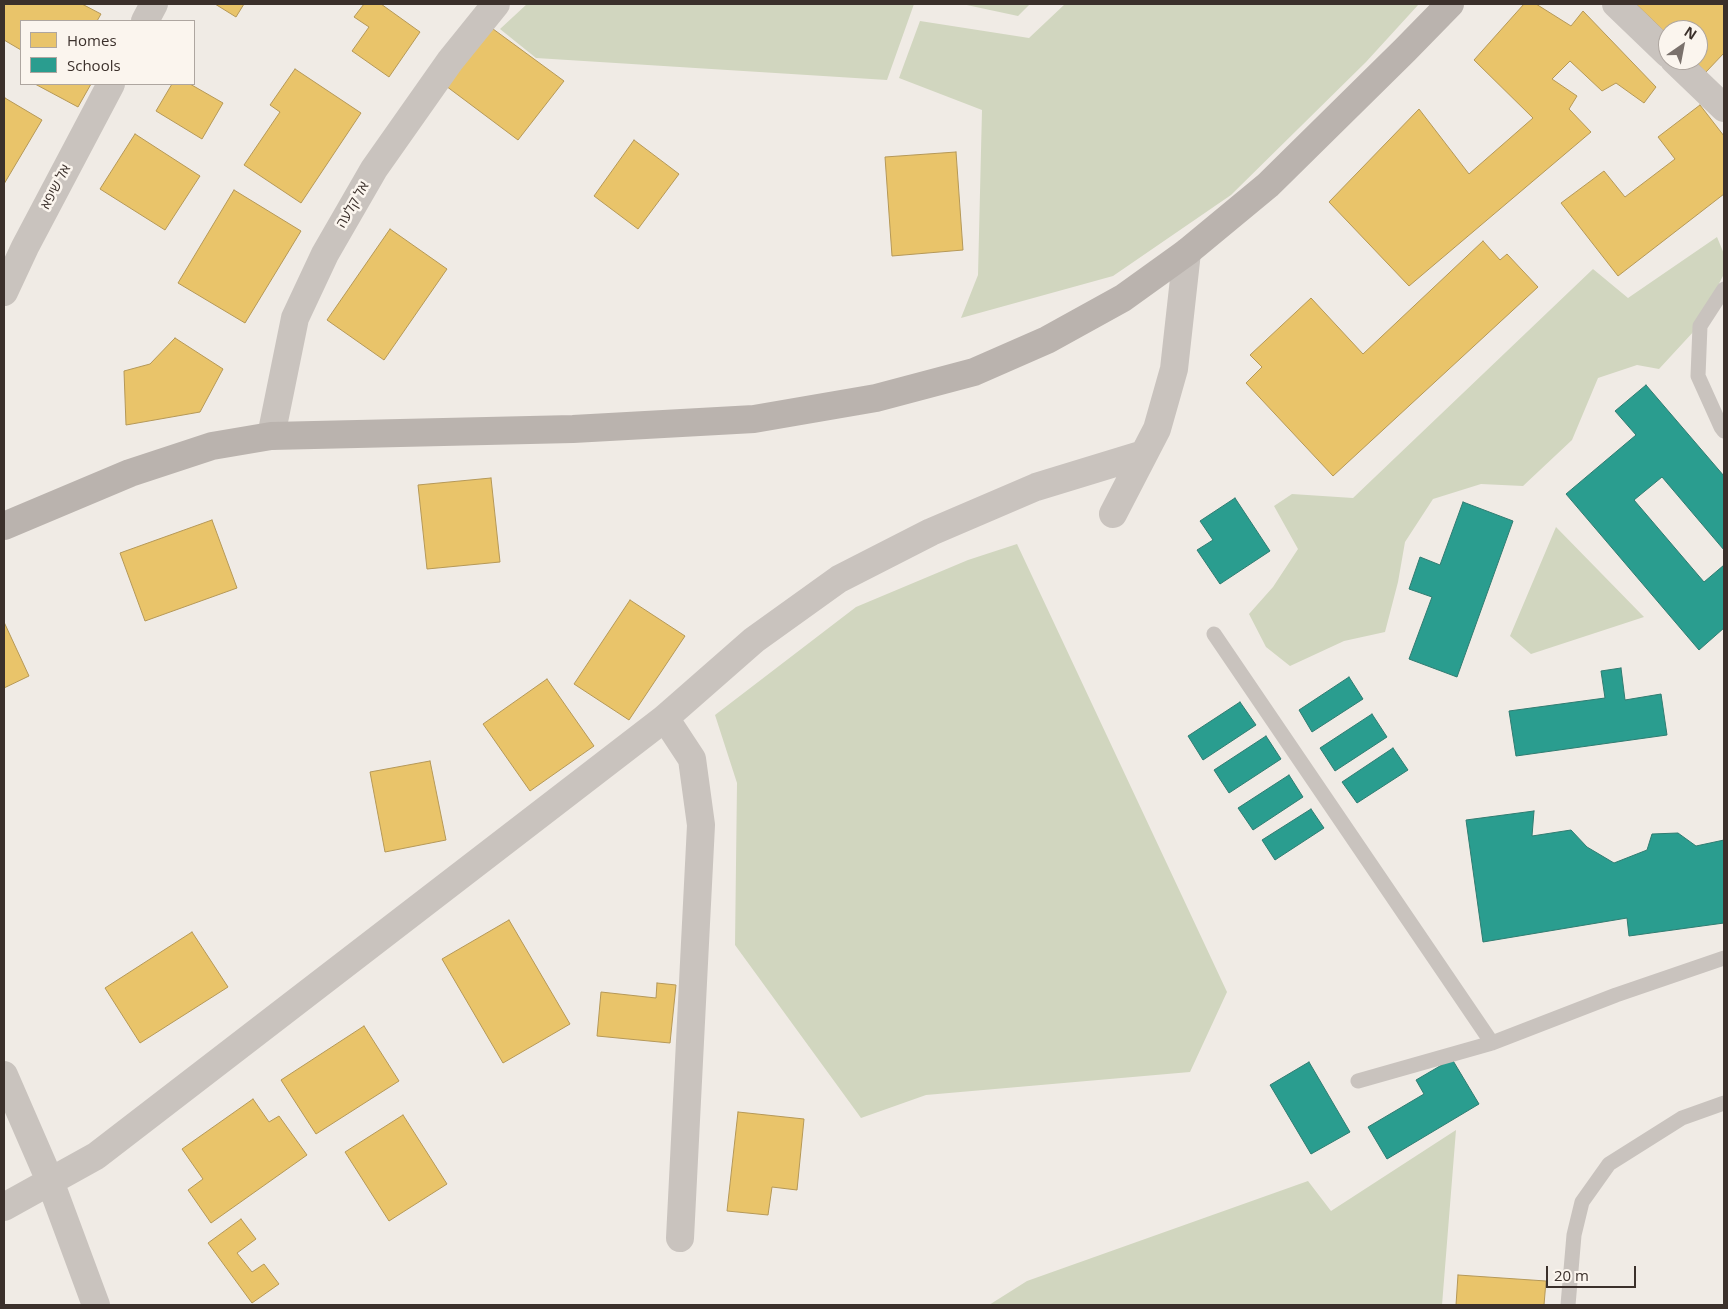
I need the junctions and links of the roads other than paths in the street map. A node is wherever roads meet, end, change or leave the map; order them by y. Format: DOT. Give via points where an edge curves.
graph roads {
  1 [pos="154,4"];
  2 [pos="496,4"];
  3 [pos="1450,4"];
  4 [pos="1616,4"];
  5 [pos="146,20"];
  6 [pos="1658,44"];
  7 [pos="1684,70"];
  8 [pos="110,85"];
  9 [pos="1724,108"];
  10 [pos="1187,252"];
  11 [pos="1724,289"];
  12 [pos="4,292"];
  13 [pos="1724,431"];
  14 [pos="271,436"];
  15 [pos="1144,454"];
  16 [pos="1113,514"];
  17 [pos="4,526"];
  18 [pos="1214,634"];
  19 [pos="665,718"];
  20 [pos="1724,958"];
  21 [pos="1492,1043"];
  22 [pos="4,1075"];
  23 [pos="1358,1081"];
  24 [pos="1724,1103"];
  25 [pos="50,1181"];
  26 [pos="4,1207"];
  27 [pos="680,1238"];
  28 [pos="96,1305"];
  29 [pos="1568,1305"];
  1 -- 5 [label="street"];
  2 -- 14 [label="street, אל קלעה" via="450,61 374,169 325,254 295,318"];
  3 -- 10 [label="street" via="1268,185"];
  4 -- 6 [label="street"];
  7 -- 9 [label="street"];
  8 -- 12 [label="street, אל שיפא"];
  10 -- 14 [label="street" via="1123,298 1047,340 974,372 876,398 744,420 573,429"];
  10 -- 15 [label="street" via="1174,369 1157,429"];
  11 -- 13 [label="lane" via="1700,326 1698,376"];
  14 -- 17 [label="street" via="212,446 130,473"];
  15 -- 16 [label="street"];
  15 -- 19 [label="street" via="1036,487 930,532 839,579 754,640"];
  18 -- 21 [label="lane"];
  19 -- 25 [label="street" via="96,1156"];
  19 -- 27 [label="street" via="692,760 701,825"];
  20 -- 21 [label="lane"];
  21 -- 23 [label="lane"];
  22 -- 25 [label="street"];
  24 -- 29 [label="lane" via="1682,1118 1609,1164 1582,1202 1574,1235"];
  25 -- 26 [label="street"];
  25 -- 28 [label="street"];
}
